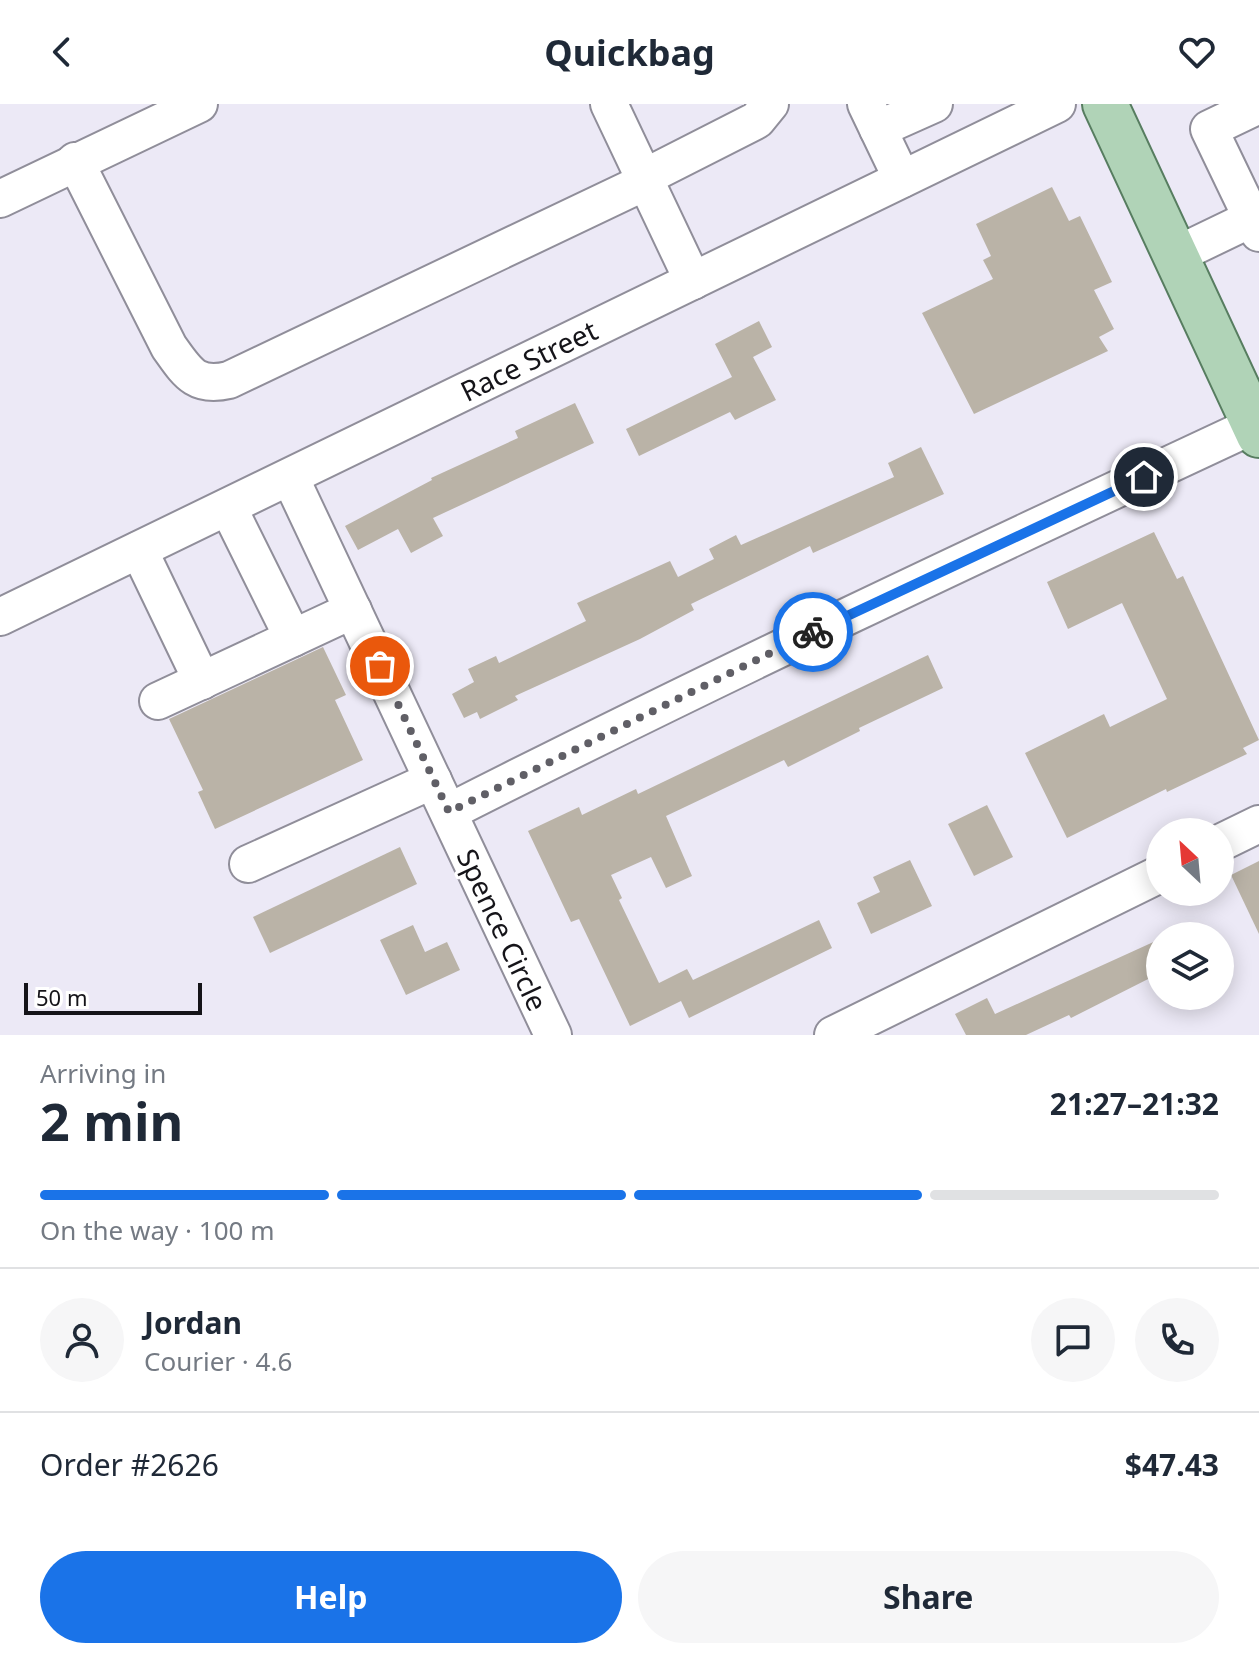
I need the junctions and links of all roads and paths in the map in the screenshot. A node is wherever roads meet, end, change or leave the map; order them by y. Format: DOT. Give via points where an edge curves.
graph roads {
  1 [pos="199,104"];
  2 [pos="609,104"];
  3 [pos="770,104"];
  4 [pos="934,104"];
  5 [pos="1057,104"];
  6 [pos="1105,104"];
  7 [pos="1259,105"];
  8 [pos="872,117"];
  9 [pos="75,161"];
  10 [pos="646,179"];
  11 [pos="902,179"];
  12 [pos="0,199"];
  13 [pos="1257,222"];
  14 [pos="1176,255"];
  15 [pos="693,281"];
  16 [pos="1257,430"];
  17 [pos="290,477"];
  18 [pos="228,507"];
  19 [pos="139,550"];
  20 [pos="353,610"];
  21 [pos="0,617"];
  22 [pos="293,638"];
  23 [pos="202,681"];
  24 [pos="158,701"];
  25 [pos="441,796"];
  26 [pos="1259,824"];
  27 [pos="1234,836"];
  28 [pos="248,864"];
  29 [pos="1146,881"];
  30 [pos="553,1035"];
  31 [pos="833,1035"];
  1 -- 9 [label="street"];
  2 -- 10 [label="street"];
  3 -- 10 [label="street" via="757,120"];
  4 -- 8 [label="street"];
  5 -- 11 [label="street, Race Street"];
  6 -- 14 [label="main road"];
  7 -- 13 [label="street" via="1209,129"];
  8 -- 11 [label="street"];
  9 -- 10 [label="street" via="169,347 189,374 210,384 229,380"];
  9 -- 12 [label="street"];
  10 -- 15 [label="street"];
  11 -- 15 [label="street, Race Street"];
  13 -- 14 [label="street"];
  14 -- 16 [label="main road"];
  15 -- 17 [label="street, Race Street"];
  16 -- 25 [label="street"];
  17 -- 18 [label="street, Race Street"];
  17 -- 20 [label="street, Spence Circle"];
  18 -- 19 [label="street, Race Street"];
  18 -- 22 [label="street"];
  19 -- 21 [label="street, Race Street"];
  19 -- 23 [label="street"];
  20 -- 22 [label="street"];
  20 -- 25 [label="street, Spence Circle"];
  22 -- 23 [label="street"];
  23 -- 24 [label="street"];
  25 -- 28 [label="street"];
  25 -- 30 [label="street, Spence Circle"];
  26 -- 27 [label="street"];
  29 -- 31 [label="street"];
}
